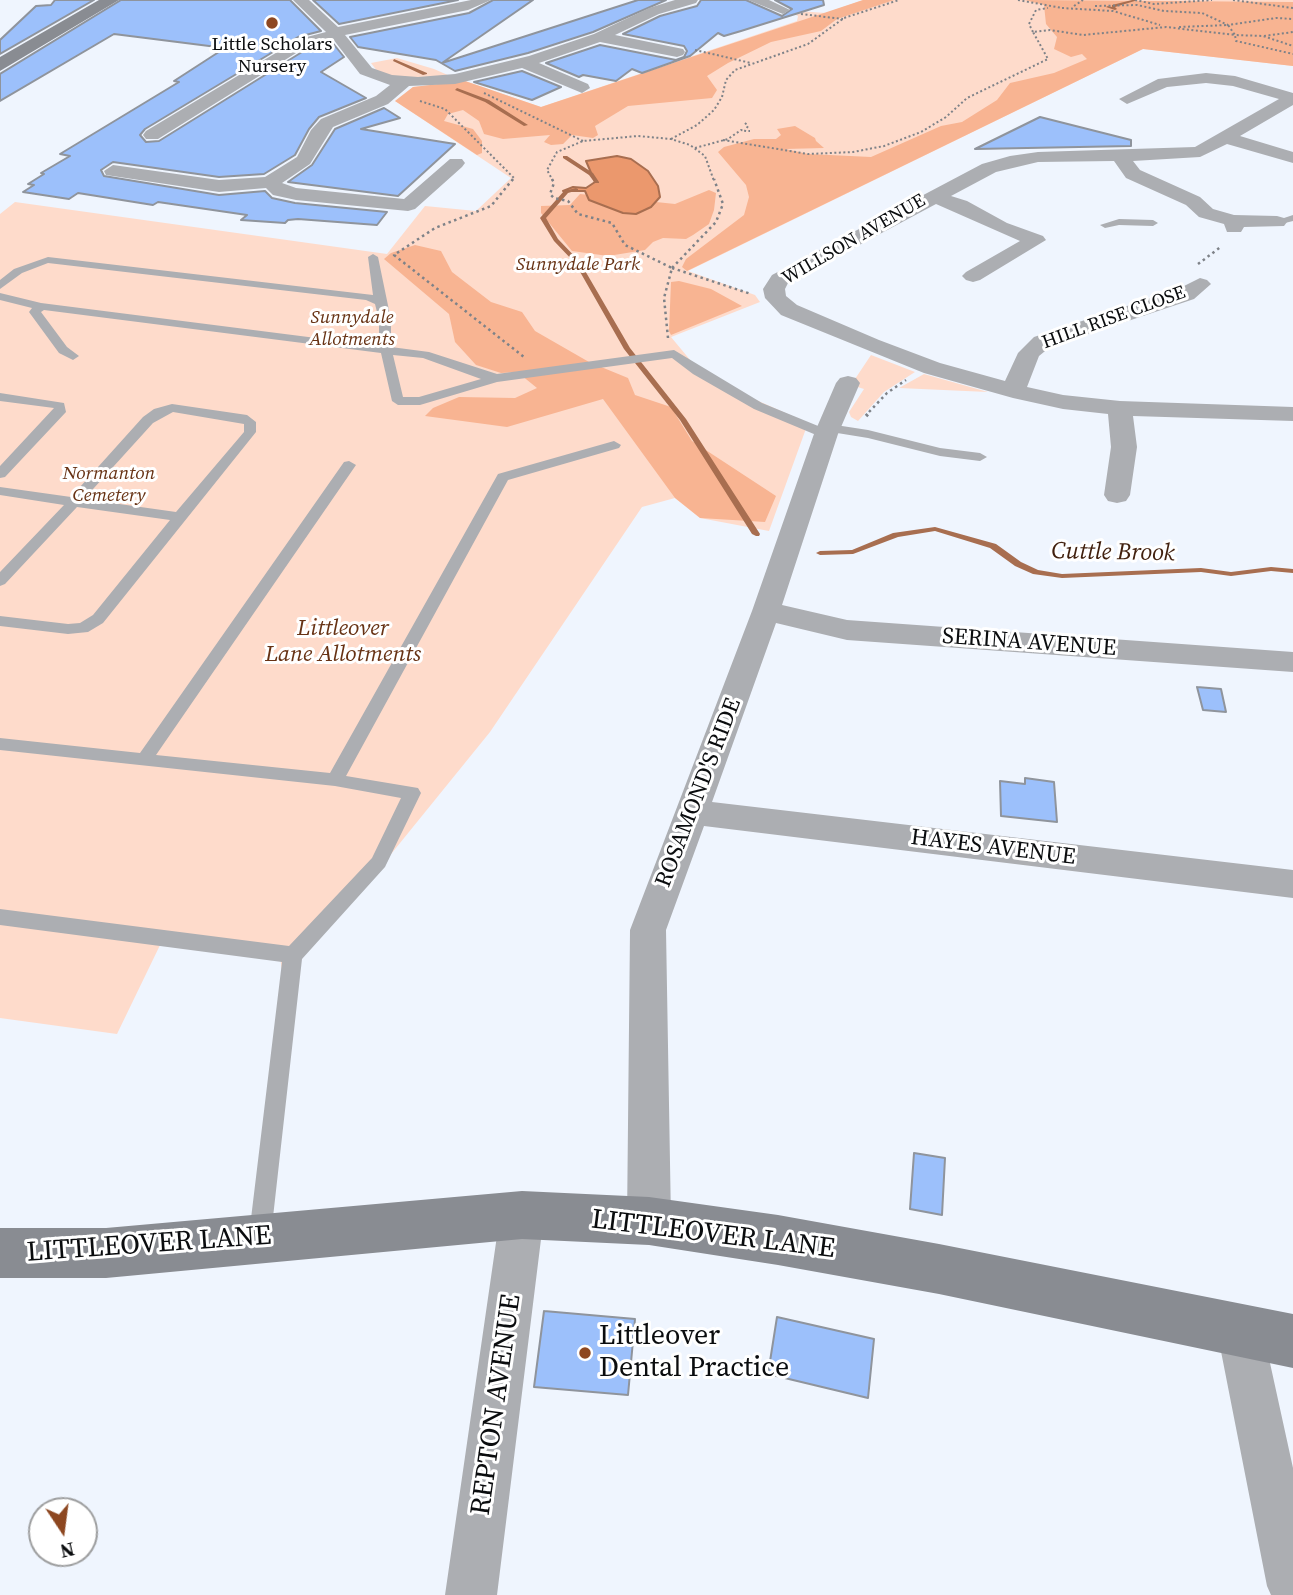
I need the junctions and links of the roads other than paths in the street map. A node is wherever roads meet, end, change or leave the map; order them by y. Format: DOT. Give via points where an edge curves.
graph roads {
  1 [pos="111,0"];
  2 [pos="300,0"];
  3 [pos="484,0"];
  4 [pos="685,0"];
  5 [pos="755,0"];
  6 [pos="783,10"];
  7 [pos="335,33"];
  8 [pos="599,37"];
  9 [pos="677,52"];
  10 [pos="525,63"];
  11 [pos="0,65"];
  12 [pos="404,82"];
  13 [pos="582,88"];
  14 [pos="1292,98"];
  15 [pos="1127,99"];
  16 [pos="152,135"];
  17 [pos="1224,136"];
  18 [pos="1119,156"];
  19 [pos="1293,158"];
  20 [pos="456,163"];
  21 [pos="113,171"];
  22 [pos="270,182"];
  23 [pos="932,196"];
  24 [pos="1206,213"];
  25 [pos="1164,219"];
  26 [pos="1285,220"];
  27 [pos="1105,225"];
  28 [pos="1134,232"];
  29 [pos="373,257"];
  30 [pos="973,276"];
  31 [pos="1200,284"];
  32 [pos="0,286"];
  33 [pos="0,296"];
  34 [pos="380,302"];
  35 [pos="41,306"];
  36 [pos="388,350"];
  37 [pos="74,356"];
  38 [pos="497,378"];
  39 [pos="848,383"];
  40 [pos="1013,391"];
  41 [pos="0,397"];
  42 [pos="1120,408"];
  43 [pos="1291,417"];
  44 [pos="829,428"];
  45 [pos="614,445"];
  46 [pos="980,457"];
  47 [pos="349,465"];
  48 [pos="0,474"];
  49 [pos="0,491"];
  50 [pos="1117,495"];
  51 [pos="74,502"];
  52 [pos="180,517"];
  53 [pos="0,581"];
  54 [pos="766,611"];
  55 [pos="0,621"];
  56 [pos="1293,662"];
  57 [pos="0,744"];
  58 [pos="145,758"];
  59 [pos="335,780"];
  60 [pos="694,812"];
  61 [pos="1293,884"];
  62 [pos="0,917"];
  63 [pos="293,955"];
  64 [pos="522,1215"];
  65 [pos="649,1221"];
  66 [pos="259,1239"];
  67 [pos="0,1253"];
  68 [pos="1240,1331"];
  69 [pos="1293,1342"];
  70 [pos="1293,1586"];
  71 [pos="471,1595"];
  1 -- 11 [label="street"];
  2 -- 7 [label="street"];
  3 -- 7 [label="street"];
  4 -- 8 [label="street"];
  5 -- 6 [label="street"];
  7 -- 12 [label="street" via="366,71"];
  7 -- 16 [label="street" via="304,42"];
  8 -- 9 [label="street"];
  8 -- 10 [label="street"];
  10 -- 12 [label="street" via="455,79"];
  10 -- 13 [label="street"];
  12 -- 22 [label="street" via="383,100 327,123 304,160"];
  14 -- 15 [label="street" via="1235,81 1206,78 1164,82"];
  14 -- 17 [label="street, WILLSON AVENUE"];
  17 -- 18 [label="street, WILLSON AVENUE" via="1200,152"];
  17 -- 19 [label="street"];
  18 -- 23 [label="street, WILLSON AVENUE" via="1010,161"];
  18 -- 24 [label="street" via="1133,174 1193,201"];
  20 -- 22 [label="street" via="408,205 296,194 280,191"];
  21 -- 22 [label="street" via="219,186"];
  23 -- 30 [label="street" via="1036,240"];
  23 -- 40 [label="street, WILLSON AVENUE" via="783,276 774,289 778,301 789,310 928,367"];
  24 -- 25 [label="street"];
  24 -- 26 [label="street" via="1233,225"];
  25 -- 27 [label="lane"];
  25 -- 28 [label="lane"];
  29 -- 34 [label="lane"];
  31 -- 40 [label="street, HILL RISE CLOSE" via="1186,293 1042,342 1029,353"];
  32 -- 34 [label="lane" via="34,262 48,260"];
  33 -- 35 [label="lane"];
  34 -- 36 [label="lane"];
  35 -- 36 [label="lane"];
  35 -- 37 [label="lane" via="35,312 63,350"];
  36 -- 38 [label="lane" via="425,355"];
  36 -- 38 [label="lane" via="395,397 404,402"];
  38 -- 44 [label="lane" via="674,354 758,406"];
  39 -- 44 [label="street, ROSAMOND'S RIDE"];
  40 -- 42 [label="street, WILLSON AVENUE"];
  41 -- 48 [label="lane" via="60,406 60,412"];
  42 -- 43 [label="street, WILLSON AVENUE"];
  42 -- 50 [label="street" via="1124,447"];
  44 -- 46 [label="lane"];
  44 -- 54 [label="street, ROSAMOND'S RIDE"];
  45 -- 59 [label="lane" via="503,477"];
  47 -- 58 [label="lane"];
  49 -- 51 [label="lane"];
  51 -- 52 [label="lane"];
  51 -- 52 [label="lane" via="159,412 172,408 250,422 250,432"];
  51 -- 53 [label="lane"];
  52 -- 55 [label="lane" via="98,619 83,628"];
  54 -- 56 [label="street, SERINA AVENUE" via="847,630"];
  54 -- 60 [label="street, ROSAMOND'S RIDE"];
  57 -- 58 [label="lane"];
  58 -- 59 [label="lane"];
  59 -- 63 [label="lane" via="412,793 379,862"];
  60 -- 61 [label="street, HAYES AVENUE"];
  60 -- 65 [label="street, ROSAMOND'S RIDE" via="648,930"];
  62 -- 63 [label="lane"];
  63 -- 66 [label="lane"];
  64 -- 65 [label="street, LITTLEOVER LANE"];
  64 -- 66 [label="street, LITTLEOVER LANE"];
  64 -- 71 [label="street, REPTON AVENUE"];
  65 -- 68 [label="street, LITTLEOVER LANE" via="939,1269"];
  66 -- 67 [label="street, LITTLEOVER LANE" via="106,1253"];
  68 -- 69 [label="street, LITTLEOVER LANE"];
  68 -- 70 [label="street"];
}
